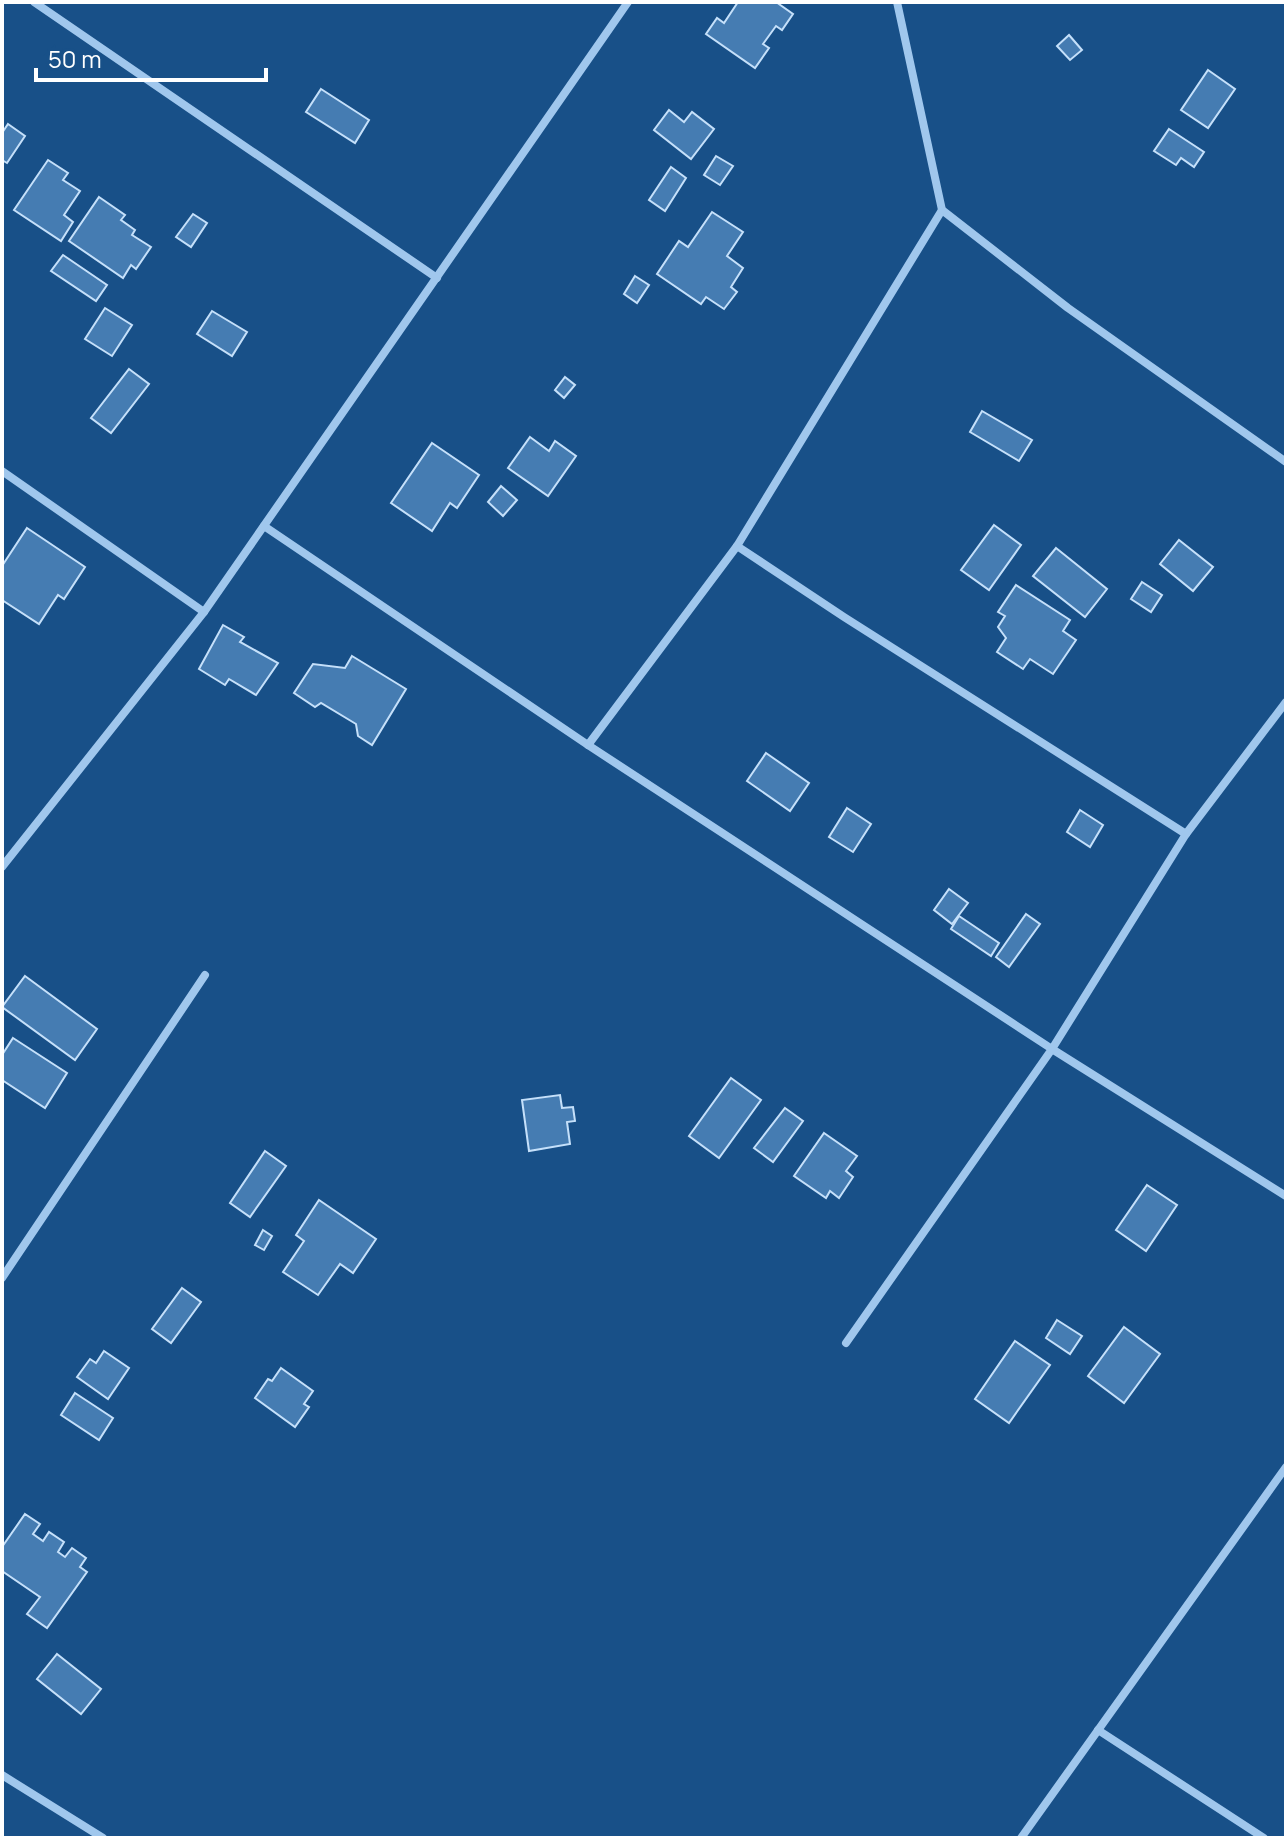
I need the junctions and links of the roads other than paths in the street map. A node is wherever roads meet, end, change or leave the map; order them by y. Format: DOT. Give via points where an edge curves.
graph roads {
  1 [pos="34,2"];
  2 [pos="628,2"];
  3 [pos="897,2"];
  4 [pos="942,210"];
  5 [pos="437,278"];
  6 [pos="1286,462"];
  7 [pos="2,471"];
  8 [pos="264,526"];
  9 [pos="737,546"];
  10 [pos="204,612"];
  11 [pos="1286,702"];
  12 [pos="588,745"];
  13 [pos="1186,834"];
  14 [pos="2,867"];
  15 [pos="205,975"];
  16 [pos="1052,1049"];
  17 [pos="1286,1196"];
  18 [pos="2,1278"];
  19 [pos="846,1343"];
  20 [pos="1286,1467"];
  21 [pos="1098,1730"];
  22 [pos="2,1775"];
  23 [pos="103,1838"];
  24 [pos="1021,1838"];
  25 [pos="1264,1838"];
  1 -- 5 [label="street"];
  2 -- 5 [label="street"];
  3 -- 4 [label="street"];
  4 -- 6 [label="street" via="1068,308"];
  4 -- 9 [label="street"];
  5 -- 8 [label="street"];
  7 -- 10 [label="street"];
  8 -- 10 [label="street"];
  8 -- 12 [label="street"];
  9 -- 12 [label="street"];
  9 -- 13 [label="street"];
  10 -- 14 [label="street"];
  11 -- 13 [label="street"];
  12 -- 16 [label="street"];
  13 -- 16 [label="street"];
  15 -- 18 [label="street"];
  16 -- 17 [label="street"];
  16 -- 19 [label="street"];
  20 -- 21 [label="street"];
  21 -- 24 [label="street"];
  21 -- 25 [label="street"];
  22 -- 23 [label="street"];
}
